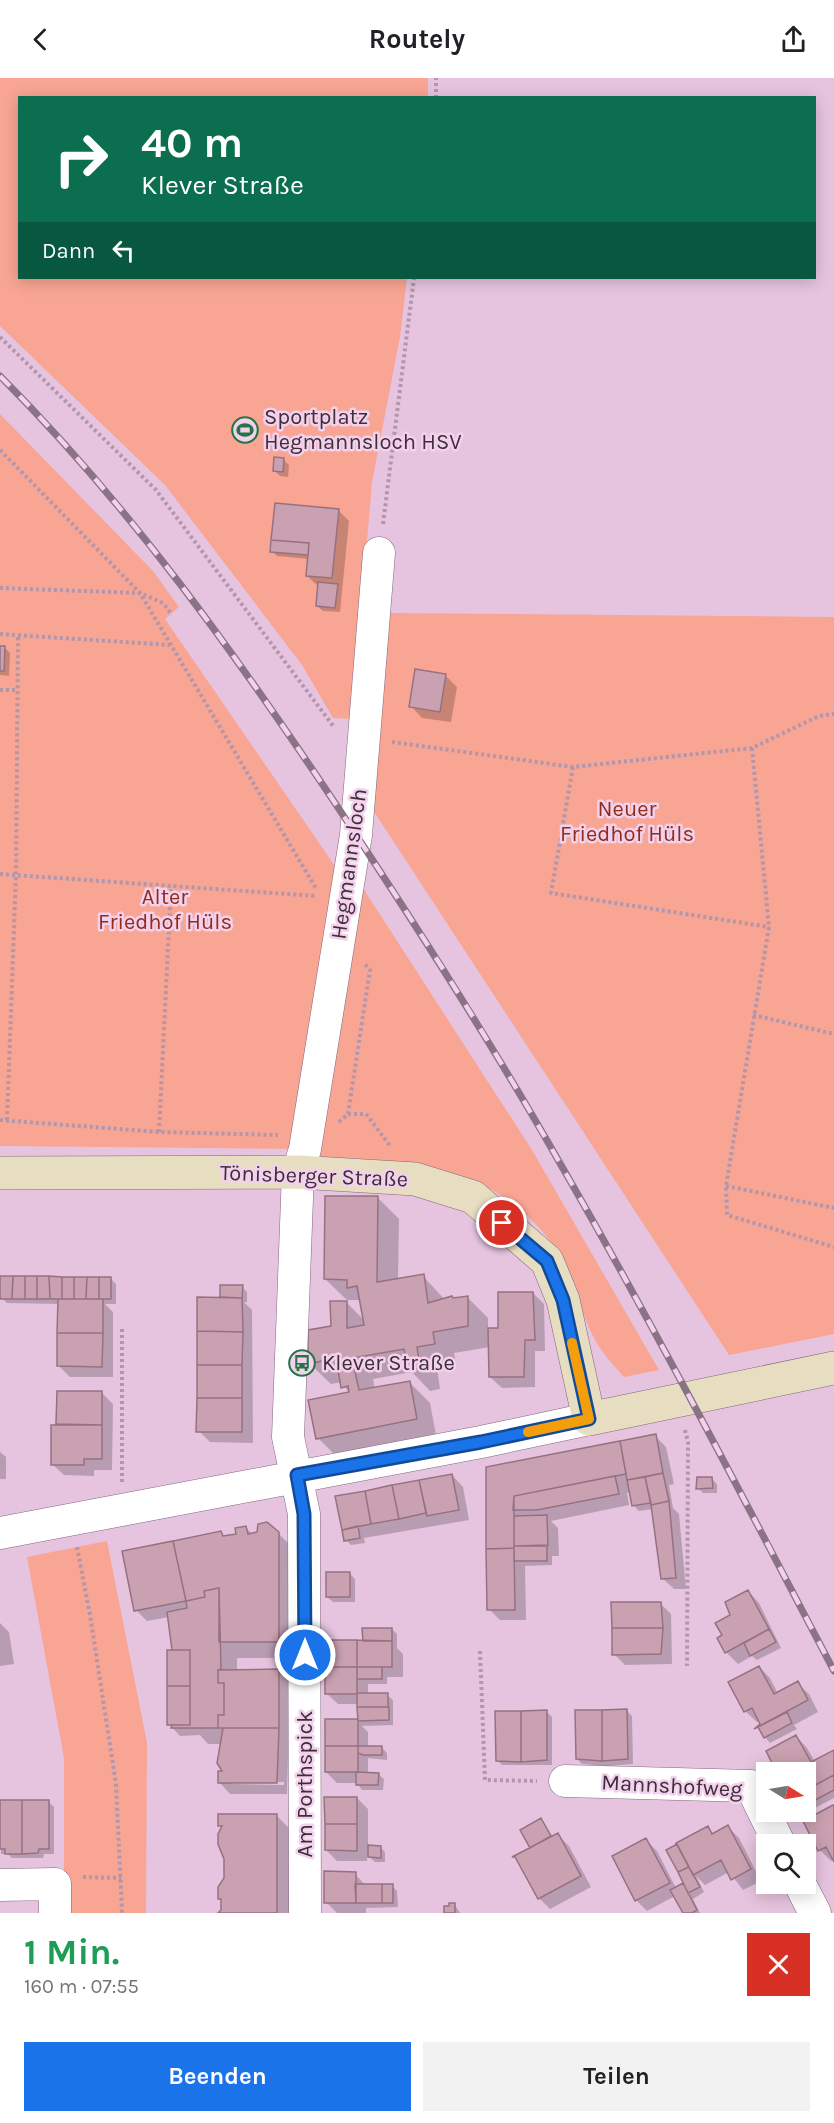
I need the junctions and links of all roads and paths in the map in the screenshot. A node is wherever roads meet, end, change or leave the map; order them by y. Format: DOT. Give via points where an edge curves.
graph roads {
  1 [pos="436,78"];
  2 [pos="436,96"];
  3 [pos="414,279"];
  4 [pos="0,337"];
  5 [pos="0,450"];
  6 [pos="379,553"];
  7 [pos="0,588"];
  8 [pos="140,593"];
  9 [pos="172,615"];
  10 [pos="0,634"];
  11 [pos="18,636"];
  12 [pos="170,645"];
  13 [pos="0,690"];
  14 [pos="17,690"];
  15 [pos="834,714"];
  16 [pos="365,738"];
  17 [pos="752,748"];
  18 [pos="573,767"];
  19 [pos="0,874"];
  20 [pos="16,874"];
  21 [pos="171,886"];
  22 [pos="769,927"];
  23 [pos="753,1015"];
  24 [pos="834,1034"];
  25 [pos="348,1114"];
  26 [pos="0,1119"];
  27 [pos="7,1120"];
  28 [pos="159,1132"];
  29 [pos="285,1135"];
  30 [pos="298,1172"];
  31 [pos="0,1173"];
  32 [pos="415,1179"];
  33 [pos="726,1186"];
  34 [pos="834,1208"];
  35 [pos="834,1247"];
  36 [pos="122,1326"];
  37 [pos="834,1368"];
  38 [pos="676,1402"];
  39 [pos="589,1419"];
  40 [pos="297,1475"];
  41 [pos="121,1510"];
  42 [pos="71,1520"];
  43 [pos="0,1533"];
  44 [pos="480,1651"];
  45 [pos="687,1666"];
  46 [pos="565,1781"];
  47 [pos="775,1834"];
  48 [pos="121,1878"];
  49 [pos="0,1885"];
  50 [pos="805,1894"];
  51 [pos="55,1898"];
  52 [pos="122,1913"];
  53 [pos="305,1913"];
  54 [pos="815,1913"];
  1 -- 2 [label="path"];
  3 -- 6 [label="path"];
  4 -- 16 [label="path" via="156,490 338,732"];
  5 -- 8 [label="path"];
  6 -- 16 [label="street, Hegmannsloch"];
  7 -- 8 [label="path"];
  8 -- 9 [label="path" via="162,603"];
  8 -- 12 [label="path"];
  10 -- 11 [label="path"];
  11 -- 12 [label="path"];
  11 -- 14 [label="path"];
  12 -- 21 [label="path" via="321,896"];
  13 -- 14 [label="path"];
  14 -- 20 [label="path"];
  15 -- 17 [label="path" via="819,716"];
  16 -- 18 [label="path"];
  16 -- 30 [label="street, Hegmannsloch" via="356,835"];
  17 -- 18 [label="path"];
  17 -- 22 [label="path"];
  18 -- 22 [label="path" via="552,893"];
  19 -- 20 [label="path"];
  20 -- 21 [label="path"];
  20 -- 27 [label="path"];
  21 -- 28 [label="path"];
  22 -- 23 [label="path"];
  23 -- 24 [label="path"];
  23 -- 33 [label="path"];
  25 -- 32 [label="path" via="366,1114"];
  26 -- 27 [label="path"];
  27 -- 28 [label="path"];
  28 -- 29 [label="path"];
  30 -- 31 [label="street, Tönisberger Straße"];
  30 -- 32 [label="street, Tönisberger Straße"];
  30 -- 40 [label="street" via="288,1437"];
  32 -- 39 [label="street, Tönisberger Straße" via="473,1197 547,1261 563,1300"];
  33 -- 34 [label="path"];
  33 -- 35 [label="path" via="728,1215"];
  36 -- 41 [label="path"];
  37 -- 38 [label="street"];
  38 -- 39 [label="street"];
  38 -- 45 [label="path" via="688,1442"];
  39 -- 40 [label="street"];
  40 -- 41 [label="street"];
  40 -- 53 [label="street, Am Porthspick" via="304,1514"];
  41 -- 42 [label="street"];
  42 -- 43 [label="street"];
  42 -- 48 [label="path" via="116,1784"];
  44 -- 46 [label="path" via="485,1780"];
  46 -- 47 [label="street, Mannshofweg" via="751,1786"];
  48 -- 51 [label="path" via="65,1877"];
  48 -- 52 [label="path"];
  49 -- 51 [label="street"];
  50 -- 54 [label="street"];
}
